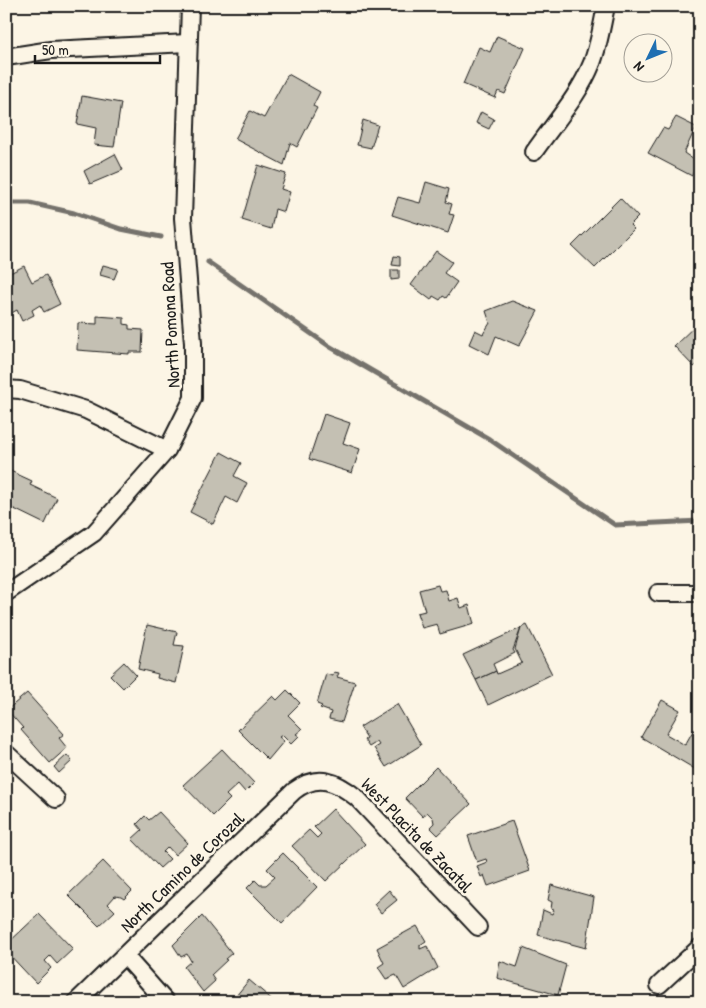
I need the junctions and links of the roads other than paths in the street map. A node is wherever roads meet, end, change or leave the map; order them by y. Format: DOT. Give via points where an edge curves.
graph roads {
  1 [pos="190,6"];
  2 [pos="606,6"];
  3 [pos="188,43"];
  4 [pos="6,57"];
  5 [pos="534,152"];
  6 [pos="6,389"];
  7 [pos="166,450"];
  8 [pos="700,592"];
  9 [pos="6,593"];
  10 [pos="658,593"];
  11 [pos="6,753"];
  12 [pos="321,774"];
  13 [pos="56,799"];
  14 [pos="478,927"];
  15 [pos="700,947"];
  16 [pos="125,956"];
  17 [pos="659,985"];
  18 [pos="76,1002"];
  19 [pos="166,1002"];
  1 -- 3 [label="street, North Pomona Road"];
  2 -- 5 [label="street" via="597,48 580,88"];
  3 -- 4 [label="street" via="51,50"];
  3 -- 7 [label="street, North Pomona Road" via="184,218 193,398"];
  6 -- 7 [label="street" via="20,390 86,410"];
  7 -- 9 [label="street, North Pomona Road" via="94,533"];
  8 -- 10 [label="street"];
  11 -- 13 [label="street"];
  12 -- 14 [label="street, West Placita de Zacatal" via="357,798"];
  12 -- 16 [label="street, North Camino de Corozal" via="294,791"];
  15 -- 17 [label="street"];
  16 -- 18 [label="street, North Camino de Corozal"];
  16 -- 19 [label="street"];
}
